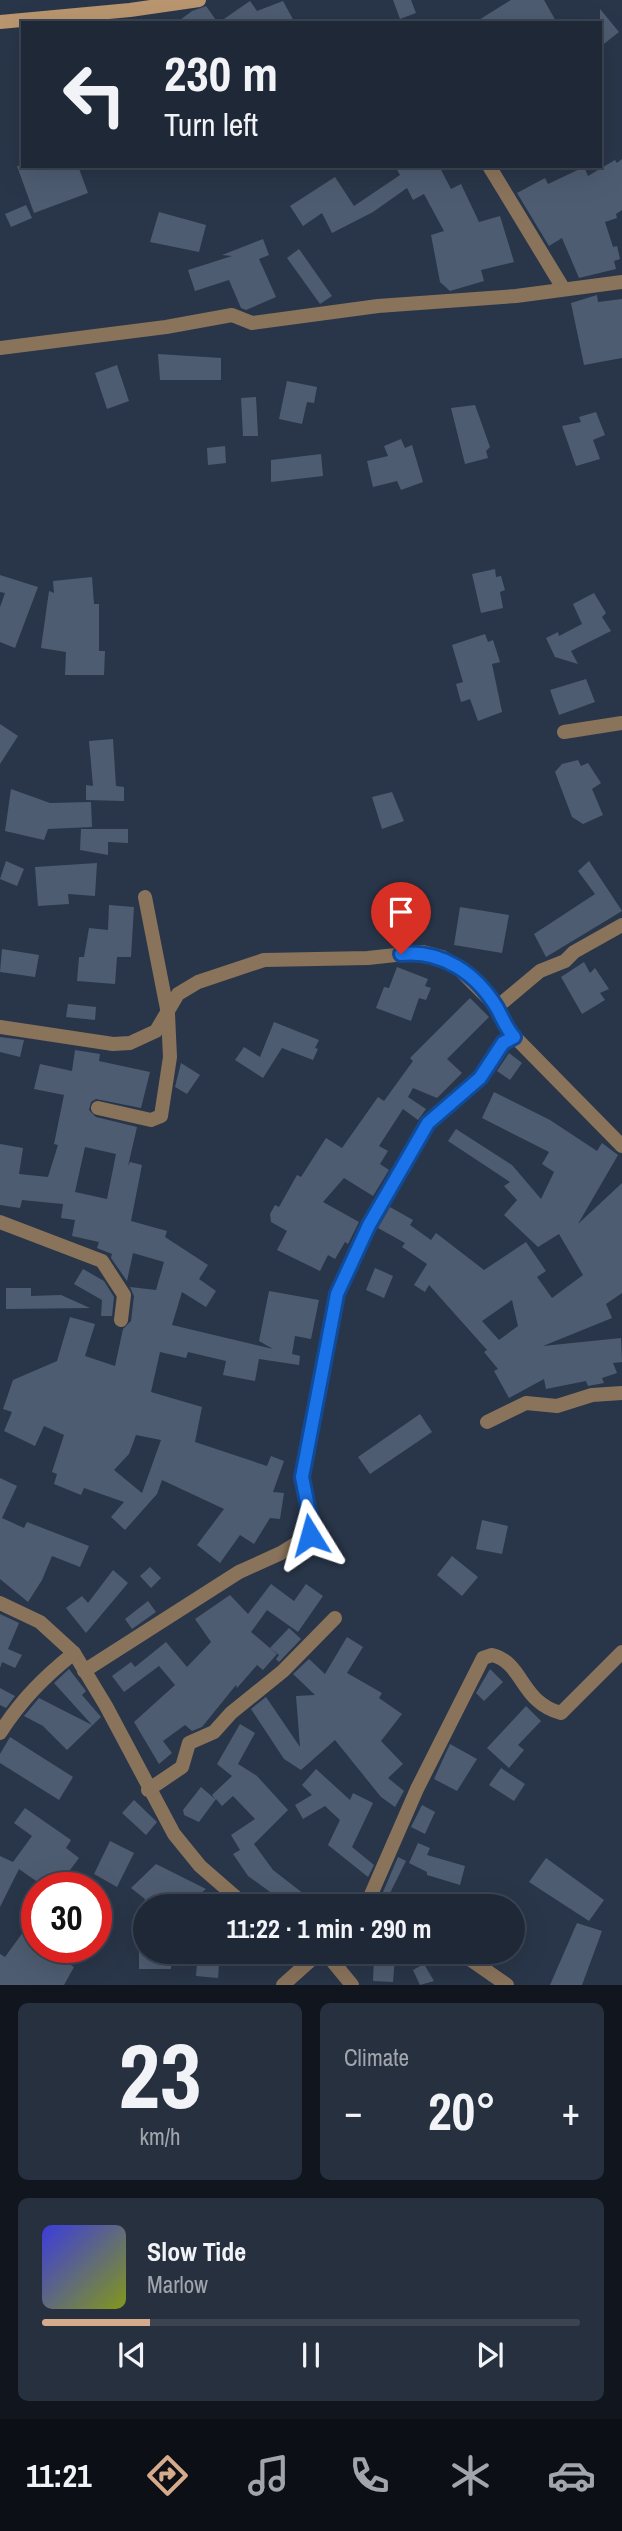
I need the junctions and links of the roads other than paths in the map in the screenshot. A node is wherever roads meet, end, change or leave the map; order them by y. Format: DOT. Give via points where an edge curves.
graph roads {
  1 [pos="199,0"];
  2 [pos="0,22"];
  3 [pos="490,168"];
  4 [pos="622,282"];
  5 [pos="563,288"];
  6 [pos="0,348"];
  7 [pos="622,723"];
  8 [pos="564,732"];
  9 [pos="145,897"];
  10 [pos="622,925"];
  11 [pos="497,1007"];
  12 [pos="168,1014"];
  13 [pos="0,1027"];
  14 [pos="514,1037"];
  15 [pos="98,1108"];
  16 [pos="622,1146"];
  17 [pos="0,1222"];
  18 [pos="121,1320"];
  19 [pos="622,1394"];
  20 [pos="487,1422"];
  21 [pos="0,1602"];
  22 [pos="335,1618"];
  23 [pos="622,1652"];
  24 [pos="74,1653"];
  25 [pos="84,1671"];
  26 [pos="0,1733"];
  27 [pos="148,1790"];
  28 [pos="233,1894"];
  29 [pos="371,1894"];
  30 [pos="307,1964"];
  31 [pos="333,1964"];
  32 [pos="477,1964"];
  33 [pos="283,1985"];
  34 [pos="352,1985"];
  35 [pos="507,1985"];
  1 -- 2 [label="street"];
  3 -- 5 [label="street"];
  4 -- 5 [label="street"];
  5 -- 6 [label="street" via="252,323 232,315"];
  7 -- 8 [label="street"];
  9 -- 12 [label="street"];
  10 -- 11 [label="street" via="541,971"];
  11 -- 12 [label="street" via="455,965 423,952 264,960 198,982 178,994"];
  11 -- 14 [label="street"];
  12 -- 13 [label="street" via="156,1031 130,1044"];
  12 -- 15 [label="street" via="170,1057 161,1116 151,1119"];
  14 -- 16 [label="street"];
  14 -- 25 [label="street" via="503,1043 480,1078 428,1123 369,1225 337,1294 302,1477 310,1535 239,1572"];
  17 -- 18 [label="street" via="102,1261 124,1295"];
  19 -- 20 [label="street" via="592,1395 557,1406 526,1403"];
  21 -- 24 [label="street" via="40,1622"];
  22 -- 27 [label="street" via="214,1732 189,1742 182,1767"];
  23 -- 29 [label="street" via="561,1713 542,1707 509,1662 492,1655 483,1658 417,1789"];
  24 -- 25 [label="street"];
  24 -- 26 [label="street" via="42,1678"];
  25 -- 27 [label="street"];
  27 -- 28 [label="street" via="186,1850"];
  30 -- 33 [label="street"];
  31 -- 34 [label="street"];
  32 -- 35 [label="street"];
}
